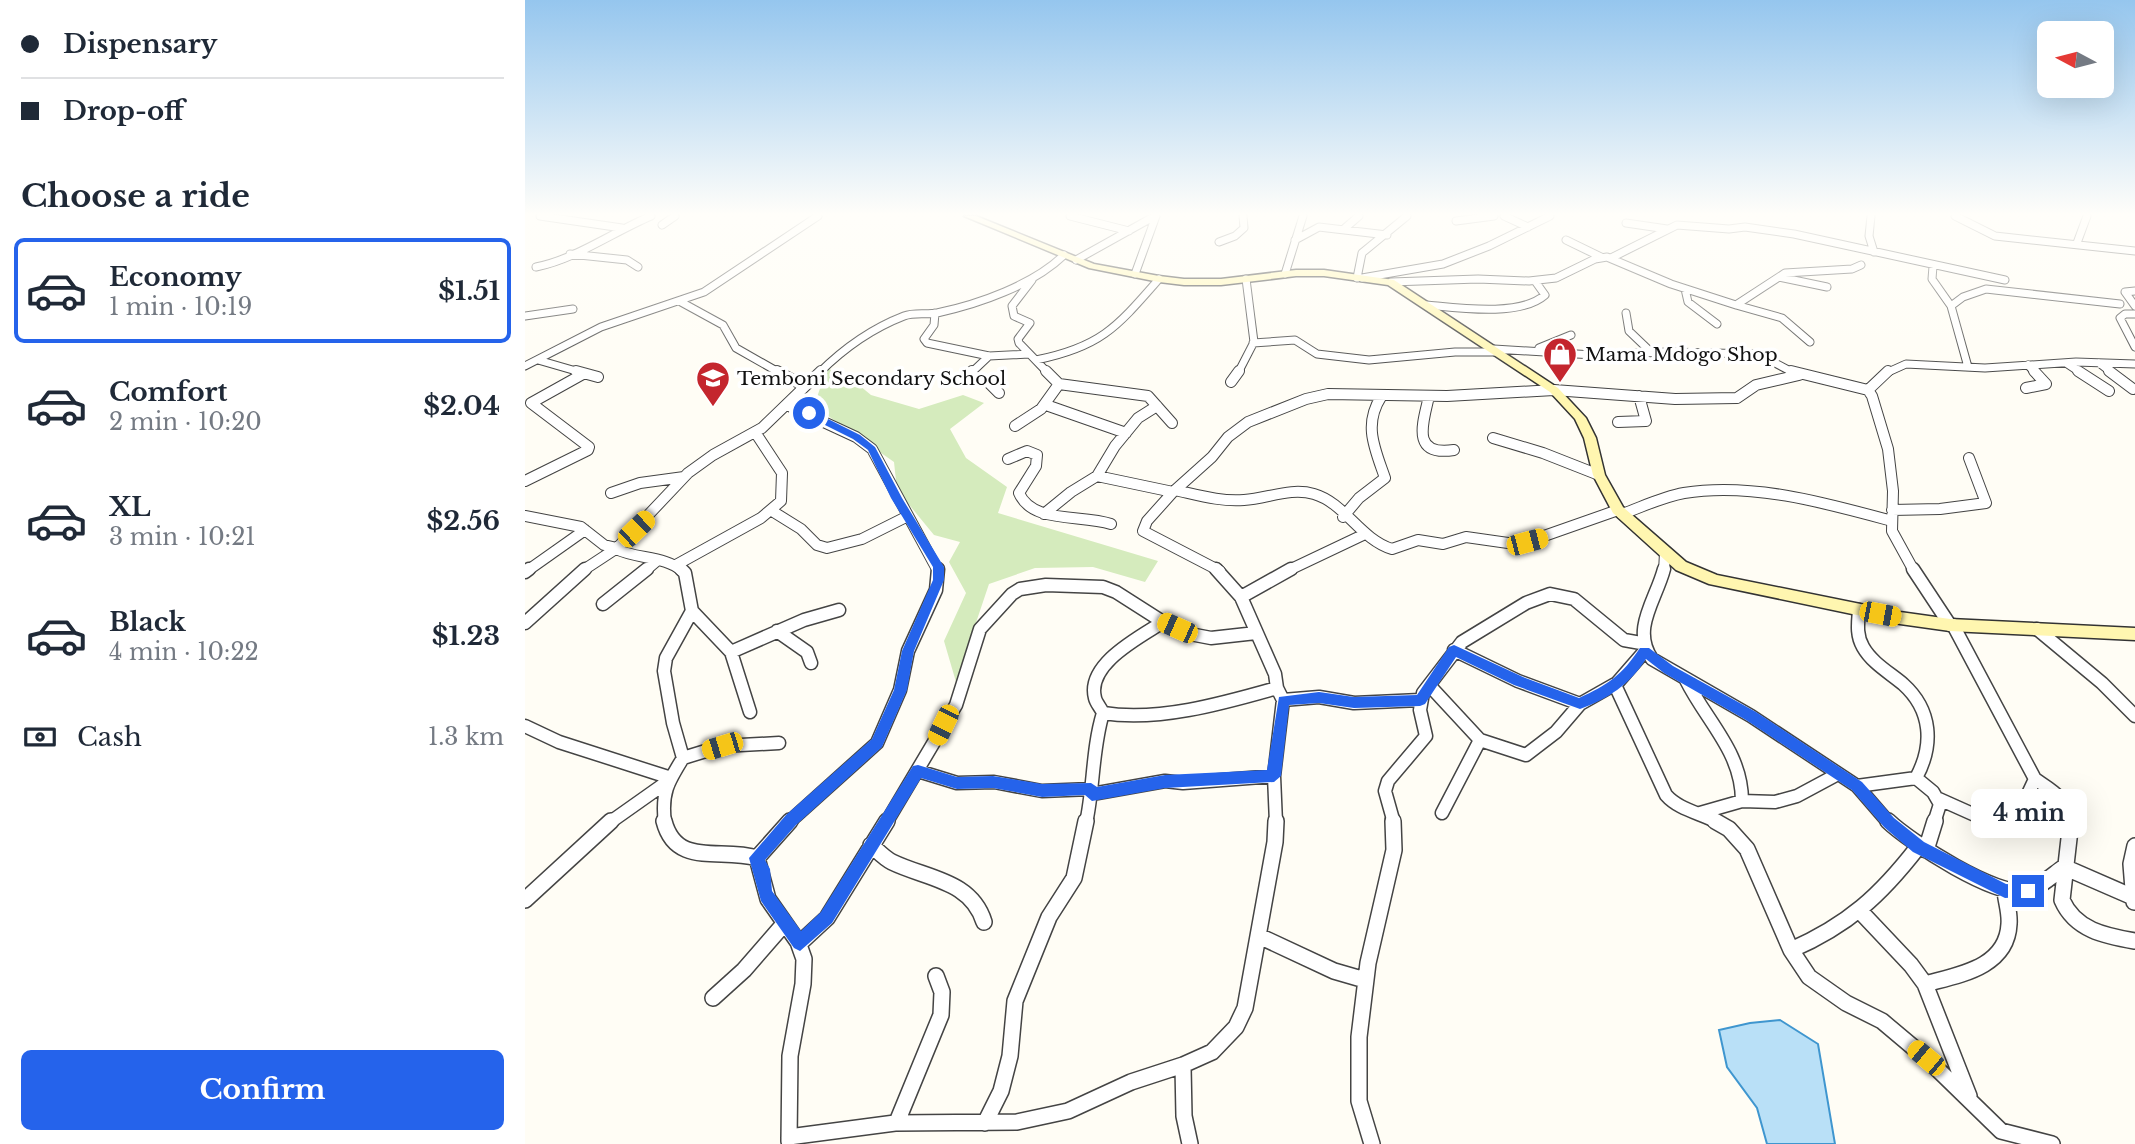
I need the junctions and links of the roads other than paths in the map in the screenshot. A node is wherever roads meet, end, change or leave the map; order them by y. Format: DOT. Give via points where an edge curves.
graph roads {
  1 [pos="740,269"];
  2 [pos="1051,269"];
  3 [pos="1117,269"];
  4 [pos="1137,269"];
  5 [pos="1286,269"];
  6 [pos="1361,269"];
  7 [pos="1420,269"];
  8 [pos="1574,269"];
  9 [pos="1638,269"];
  10 [pos="1846,269"];
  11 [pos="1933,269"];
  12 [pos="1950,269"];
  13 [pos="1135,274"];
  14 [pos="1285,274"];
  15 [pos="1779,277"];
  16 [pos="1360,278"];
  17 [pos="1159,279"];
  18 [pos="1246,279"];
  19 [pos="1032,280"];
  20 [pos="2005,280"];
  21 [pos="1535,281"];
  22 [pos="1391,282"];
  23 [pos="1826,287"];
  24 [pos="1685,289"];
  25 [pos="2135,291"];
  26 [pos="1943,295"];
  27 [pos="1963,297"];
  28 [pos="681,302"];
  29 [pos="2120,304"];
  30 [pos="1427,305"];
  31 [pos="1736,305"];
  32 [pos="1951,306"];
  33 [pos="2135,306"];
  34 [pos="573,309"];
  35 [pos="935,313"];
  36 [pos="1626,313"];
  37 [pos="2135,314"];
  38 [pos="525,316"];
  39 [pos="1717,324"];
  40 [pos="1571,335"];
  41 [pos="1810,342"];
  42 [pos="1253,343"];
  43 [pos="2135,346"];
  44 [pos="1537,349"];
  45 [pos="1496,350"];
  46 [pos="1652,352"];
  47 [pos="989,356"];
  48 [pos="1032,357"];
  49 [pos="538,360"];
  50 [pos="2066,362"];
  51 [pos="2098,363"];
  52 [pos="2028,365"];
  53 [pos="2135,365"];
  54 [pos="525,366"];
  55 [pos="1968,367"];
  56 [pos="583,374"];
  57 [pos="1799,375"];
  58 [pos="598,377"];
  59 [pos="1231,382"];
  60 [pos="1059,384"];
  61 [pos="804,386"];
  62 [pos="2026,388"];
  63 [pos="2133,389"];
  64 [pos="1554,390"];
  65 [pos="1868,390"];
  66 [pos="2109,391"];
  67 [pos="999,393"];
  68 [pos="1429,396"];
  69 [pos="1639,396"];
  70 [pos="1381,397"];
  71 [pos="787,405"];
  72 [pos="1046,405"];
  73 [pos="1157,406"];
  74 [pos="1618,422"];
  75 [pos="1172,423"];
  76 [pos="1015,426"];
  77 [pos="755,432"];
  78 [pos="1126,433"];
  79 [pos="1493,438"];
  80 [pos="1454,450"];
  81 [pos="1969,458"];
  82 [pos="1008,459"];
  83 [pos="1599,475"];
  84 [pos="1097,476"];
  85 [pos="684,477"];
  86 [pos="525,481"];
  87 [pos="1174,491"];
  88 [pos="611,493"];
  89 [pos="772,511"];
  90 [pos="1620,512"];
  91 [pos="1044,514"];
  92 [pos="525,516"];
  93 [pos="908,516"];
  94 [pos="1892,516"];
  95 [pos="1343,517"];
  96 [pos="1111,524"];
  97 [pos="585,530"];
  98 [pos="1365,534"];
  99 [pos="617,548"];
  100 [pos="1665,553"];
  101 [pos="659,560"];
  102 [pos="676,565"];
  103 [pos="525,572"];
  104 [pos="1241,597"];
  105 [pos="603,604"];
  106 [pos="839,610"];
  107 [pos="1859,610"];
  108 [pos="692,611"];
  109 [pos="1163,622"];
  110 [pos="525,623"];
  111 [pos="1951,625"];
  112 [pos="2037,629"];
  113 [pos="777,631"];
  114 [pos="1256,633"];
  115 [pos="2135,634"];
  116 [pos="1643,647"];
  117 [pos="1454,650"];
  118 [pos="731,652"];
  119 [pos="811,663"];
  120 [pos="1686,680"];
  121 [pos="1429,685"];
  122 [pos="1615,685"];
  123 [pos="1277,688"];
  124 [pos="1420,700"];
  125 [pos="1283,701"];
  126 [pos="1580,704"];
  127 [pos="750,712"];
  128 [pos="1103,713"];
  129 [pos="2135,716"];
  130 [pos="525,726"];
  131 [pos="1480,740"];
  132 [pos="779,743"];
  133 [pos="683,758"];
  134 [pos="918,771"];
  135 [pos="1838,774"];
  136 [pos="1274,776"];
  137 [pos="1916,778"];
  138 [pos="2035,779"];
  139 [pos="668,780"];
  140 [pos="1857,786"];
  141 [pos="1091,792"];
  142 [pos="1939,799"];
  143 [pos="1742,801"];
  144 [pos="1442,813"];
  145 [pos="1700,813"];
  146 [pos="871,845"];
  147 [pos="2135,846"];
  148 [pos="1922,849"];
  149 [pos="757,858"];
  150 [pos="2064,867"];
  151 [pos="2005,891"];
  152 [pos="525,900"];
  153 [pos="2134,901"];
  154 [pos="1859,910"];
  155 [pos="984,922"];
  156 [pos="784,924"];
  157 [pos="1259,936"];
  158 [pos="2135,940"];
  159 [pos="800,943"];
  160 [pos="1791,950"];
  161 [pos="936,976"];
  162 [pos="1366,981"];
  163 [pos="1925,984"];
  164 [pos="713,998"];
  165 [pos="1183,1067"];
  166 [pos="1971,1099"];
  167 [pos="897,1122"];
  168 [pos="985,1123"];
  169 [pos="2005,1137"];
  170 [pos="789,1141"];
  171 [pos="1190,1144"];
  172 [pos="1372,1144"];
  173 [pos="2052,1144"];
  1 -- 28 [label="street"];
  2 -- 19 [label="street"];
  3 -- 13 [label="street"];
  4 -- 13 [label="street"];
  5 -- 14 [label="street"];
  6 -- 16 [label="street"];
  7 -- 16 [label="street"];
  8 -- 21 [label="street"];
  9 -- 24 [label="street"];
  10 -- 15 [label="street"];
  11 -- 26 [label="street" via="1932,279"];
  12 -- 20 [label="street"];
  13 -- 17 [label="street"];
  14 -- 16 [label="street"];
  14 -- 18 [label="street"];
  15 -- 23 [label="street"];
  15 -- 31 [label="street"];
  16 -- 22 [label="street"];
  17 -- 18 [label="street"];
  17 -- 48 [label="street" via="1115,330 1073,352"];
  18 -- 42 [label="street"];
  19 -- 35 [label="street"];
  19 -- 48 [label="street" via="1012,309 1014,316 1029,321 1018,339"];
  21 -- 22 [label="street"];
  21 -- 30 [label="street" via="1545,295 1530,306"];
  22 -- 30 [label="street"];
  24 -- 31 [label="street"];
  24 -- 39 [label="street" via="1688,302"];
  25 -- 33 [label="street" via="2125,292"];
  26 -- 27 [label="street"];
  26 -- 32 [label="street"];
  27 -- 29 [label="street" via="1981,289 2007,289 2048,298"];
  27 -- 32 [label="street"];
  28 -- 49 [label="street" via="601,327"];
  28 -- 61 [label="street" via="723,325 736,348"];
  30 -- 45 [label="street"];
  31 -- 41 [label="street" via="1781,318"];
  32 -- 55 [label="street"];
  34 -- 38 [label="street"];
  35 -- 47 [label="street" via="934,325 924,339 927,344"];
  35 -- 61 [label="street" via="896,319 842,350"];
  36 -- 46 [label="street" via="1626,331"];
  37 -- 43 [label="street" via="2120,317"];
  40 -- 44 [label="street"];
  42 -- 45 [label="street" via="1295,340 1317,354 1369,360"];
  42 -- 59 [label="street"];
  44 -- 45 [label="street"];
  44 -- 46 [label="street" via="1593,355"];
  45 -- 64 [label="street"];
  46 -- 57 [label="street" via="1758,354"];
  47 -- 48 [label="street"];
  47 -- 67 [label="street" via="969,374"];
  48 -- 60 [label="street"];
  49 -- 54 [label="street"];
  49 -- 56 [label="street"];
  50 -- 51 [label="street"];
  50 -- 52 [label="street"];
  50 -- 66 [label="street"];
  51 -- 53 [label="street"];
  51 -- 63 [label="street"];
  52 -- 55 [label="street"];
  52 -- 62 [label="street" via="2046,384"];
  55 -- 65 [label="street" via="1896,365"];
  56 -- 58 [label="street"];
  56 -- 86 [label="street" via="531,403 588,450"];
  57 -- 65 [label="street"];
  57 -- 69 [label="street" via="1755,385 1737,398"];
  60 -- 72 [label="street"];
  60 -- 73 [label="street" via="1140,394"];
  61 -- 71 [label="street"];
  64 -- 68 [label="street"];
  64 -- 69 [label="street"];
  64 -- 83 [label="street" via="1580,418"];
  65 -- 94 [label="street" via="1888,449"];
  68 -- 70 [label="street"];
  68 -- 80 [label="street" via="1421,422 1424,436 1431,448 1443,453"];
  69 -- 74 [label="street" via="1646,421"];
  70 -- 87 [label="street" via="1328,394 1268,412 1229,437"];
  70 -- 95 [label="street" via="1370,432 1385,478"];
  71 -- 77 [label="street"];
  71 -- 93 [label="street" via="872,449"];
  72 -- 76 [label="street"];
  72 -- 78 [label="street"];
  73 -- 75 [label="street"];
  73 -- 78 [label="street"];
  77 -- 85 [label="street"];
  77 -- 89 [label="street" via="782,473 781,501"];
  78 -- 84 [label="street"];
  79 -- 83 [label="street"];
  81 -- 94 [label="street" via="1986,503"];
  82 -- 91 [label="street" via="1027,451 1037,455 1020,497 1030,510"];
  83 -- 90 [label="street"];
  84 -- 87 [label="street"];
  84 -- 91 [label="street"];
  85 -- 88 [label="street" via="648,481"];
  85 -- 99 [label="street"];
  87 -- 95 [label="street" via="1228,500 1312,494 1327,499"];
  87 -- 104 [label="street" via="1143,531 1220,571"];
  89 -- 93 [label="street" via="827,548 862,539"];
  89 -- 102 [label="street"];
  90 -- 94 [label="street" via="1674,495 1717,491"];
  90 -- 98 [label="street" via="1515,544 1466,537 1443,544 1418,540 1392,549"];
  90 -- 100 [label="street"];
  91 -- 96 [label="street"];
  92 -- 97 [label="street"];
  93 -- 149 [label="street" via="938,567 939,580 908,651 891,714 866,755 801,811"];
  94 -- 111 [label="street" via="1897,543"];
  95 -- 98 [label="street"];
  97 -- 99 [label="street" via="604,545"];
  97 -- 103 [label="street"];
  98 -- 104 [label="street"];
  99 -- 101 [label="street" via="630,556"];
  99 -- 110 [label="street" via="582,571"];
  100 -- 107 [label="street" via="1681,566 1714,580"];
  100 -- 116 [label="street" via="1665,571 1649,611"];
  101 -- 102 [label="street"];
  101 -- 105 [label="street"];
  102 -- 108 [label="street" via="685,573"];
  104 -- 114 [label="street"];
  106 -- 113 [label="street"];
  107 -- 111 [label="street"];
  107 -- 137 [label="street" via="1856,634 1861,645 1913,691 1927,717 1927,747"];
  108 -- 118 [label="street"];
  108 -- 133 [label="street" via="666,658 664,671"];
  109 -- 114 [label="street" via="1203,638"];
  109 -- 128 [label="street" via="1108,661 1097,676 1094,702"];
  109 -- 134 [label="street" via="1103,587 1046,585 1012,594 980,629 956,705"];
  111 -- 112 [label="street"];
  111 -- 138 [label="street"];
  112 -- 115 [label="street"];
  112 -- 129 [label="street"];
  113 -- 118 [label="street"];
  113 -- 119 [label="street" via="807,652"];
  114 -- 123 [label="street"];
  116 -- 117 [label="street" via="1624,640 1574,599 1550,594 1502,617"];
  116 -- 120 [label="street"];
  116 -- 122 [label="street" via="1630,674"];
  117 -- 121 [label="street"];
  117 -- 126 [label="street"];
  118 -- 127 [label="street"];
  120 -- 135 [label="street" via="1751,716"];
  120 -- 143 [label="street" via="1741,768"];
  121 -- 124 [label="street"];
  121 -- 131 [label="street"];
  122 -- 126 [label="street"];
  122 -- 145 [label="street" via="1666,795 1675,805"];
  123 -- 125 [label="street"];
  123 -- 128 [label="street" via="1211,707 1121,716"];
  124 -- 125 [label="street" via="1354,703 1319,697"];
  124 -- 162 [label="street" via="1426,736 1388,780 1385,791 1394,825 1394,850"];
  125 -- 136 [label="street"];
  126 -- 131 [label="street" via="1556,732 1526,755"];
  128 -- 141 [label="street" via="1096,735"];
  130 -- 139 [label="street" via="573,748 639,766"];
  131 -- 144 [label="street"];
  132 -- 133 [label="street" via="722,746"];
  133 -- 139 [label="street"];
  134 -- 141 [label="street" via="957,783"];
  134 -- 146 [label="street"];
  135 -- 140 [label="street"];
  135 -- 143 [label="street" via="1786,799"];
  136 -- 141 [label="street" via="1165,781"];
  136 -- 157 [label="street" via="1275,842"];
  137 -- 140 [label="street"];
  137 -- 142 [label="street"];
  138 -- 142 [label="street" via="2025,802 2005,820 1986,820"];
  138 -- 150 [label="street" via="2070,807"];
  139 -- 149 [label="street" via="665,825 675,848 740,852"];
  139 -- 152 [label="street" via="620,813"];
  140 -- 148 [label="street" via="1889,823"];
  141 -- 168 [label="street" via="1074,878 1049,917 1015,1001 1010,1056 1001,1091"];
  142 -- 148 [label="street" via="1936,821"];
  143 -- 145 [label="street"];
  145 -- 160 [label="street" via="1729,829 1747,849"];
  146 -- 155 [label="street" via="888,860 954,886 976,902"];
  146 -- 159 [label="street" via="827,918"];
  147 -- 153 [label="street" via="2131,863"];
  148 -- 151 [label="street"];
  148 -- 154 [label="street" via="1883,893"];
  149 -- 156 [label="street" via="762,884"];
  150 -- 151 [label="street" via="2028,891"];
  150 -- 153 [label="street"];
  150 -- 158 [label="street" via="2061,900 2069,918 2098,932"];
  151 -- 163 [label="street" via="2010,927 2002,949 1987,966"];
  154 -- 160 [label="street" via="1827,935"];
  154 -- 163 [label="street"];
  156 -- 159 [label="street"];
  156 -- 164 [label="street"];
  157 -- 162 [label="street"];
  157 -- 165 [label="street" via="1238,1025 1223,1045"];
  159 -- 170 [label="street" via="804,961 787,1097"];
  160 -- 166 [label="street" via="1809,977 1882,1021"];
  161 -- 167 [label="street" via="942,992 941,1016"];
  162 -- 172 [label="street" via="1359,1037 1359,1101"];
  163 -- 166 [label="street"];
  165 -- 168 [label="street" via="1131,1082 1070,1111"];
  165 -- 171 [label="street"];
  166 -- 169 [label="street"];
  167 -- 168 [label="street"];
  167 -- 170 [label="street" via="832,1129"];
  169 -- 173 [label="street"];
}
